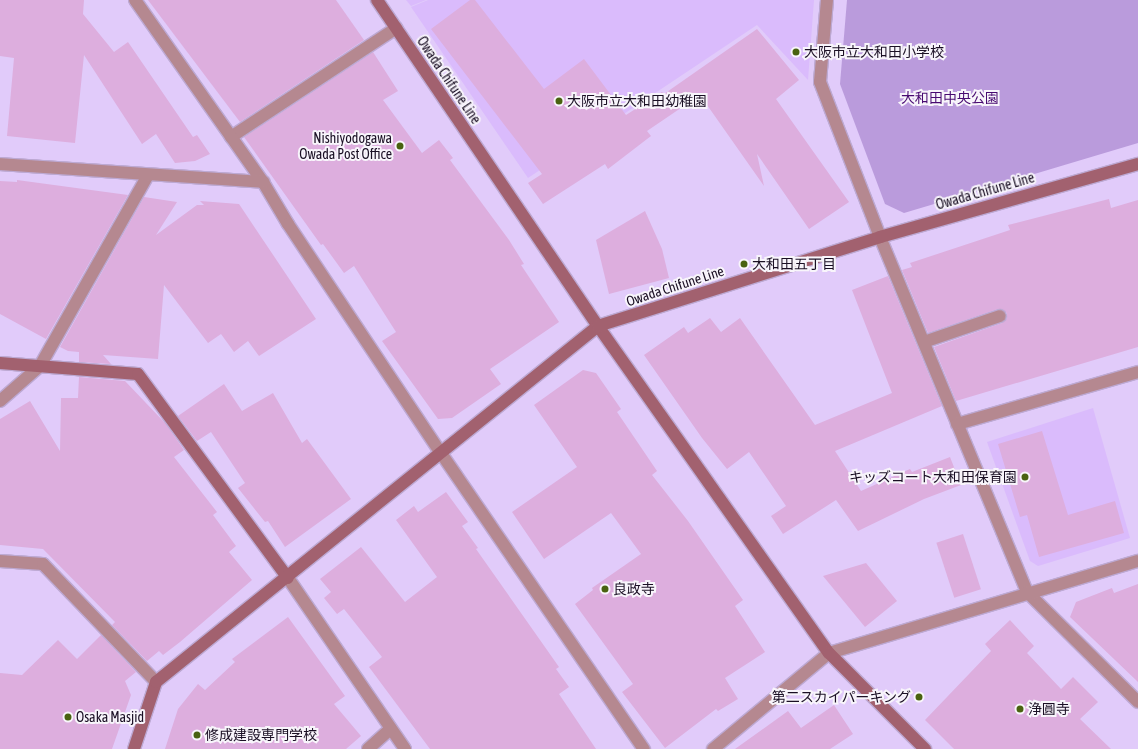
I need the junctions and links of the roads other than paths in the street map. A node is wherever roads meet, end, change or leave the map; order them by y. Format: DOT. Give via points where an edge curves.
graph roads {
  1 [pos="135,0"];
  2 [pos="377,0"];
  3 [pos="827,0"];
  4 [pos="396,28"];
  5 [pos="231,137"];
  6 [pos="0,164"];
  7 [pos="1138,164"];
  8 [pos="148,174"];
  9 [pos="263,182"];
  10 [pos="880,237"];
  11 [pos="1000,316"];
  12 [pos="598,326"];
  13 [pos="924,342"];
  14 [pos="0,363"];
  15 [pos="40,366"];
  16 [pos="1138,372"];
  17 [pos="0,402"];
  18 [pos="957,424"];
  19 [pos="441,453"];
  20 [pos="0,560"];
  21 [pos="1138,561"];
  22 [pos="288,578"];
  23 [pos="1027,592"];
  24 [pos="829,653"];
  25 [pos="156,682"];
  26 [pos="1138,702"];
  27 [pos="390,729"];
  28 [pos="134,749"];
  29 [pos="368,749"];
  30 [pos="405,749"];
  31 [pos="644,749"];
  32 [pos="713,749"];
  33 [pos="925,749"];
  1 -- 5 [label="street"];
  2 -- 4 [label="street, Owada Chifune Line"];
  3 -- 10 [label="street" via="820,82"];
  4 -- 5 [label="street"];
  4 -- 12 [label="street, Owada Chifune Line"];
  5 -- 9 [label="street"];
  6 -- 8 [label="street"];
  7 -- 10 [label="street, Owada Chifune Line"];
  8 -- 9 [label="street"];
  8 -- 15 [label="street"];
  9 -- 19 [label="street" via="288,224"];
  10 -- 12 [label="street, Owada Chifune Line"];
  10 -- 13 [label="street"];
  11 -- 13 [label="street"];
  12 -- 19 [label="street"];
  12 -- 24 [label="street"];
  13 -- 18 [label="street"];
  14 -- 15 [label="street"];
  15 -- 17 [label="street"];
  15 -- 22 [label="street" via="138,374"];
  16 -- 18 [label="street"];
  18 -- 23 [label="street"];
  19 -- 22 [label="street"];
  19 -- 31 [label="street"];
  20 -- 25 [label="street" via="43,564"];
  21 -- 23 [label="street"];
  22 -- 25 [label="street"];
  22 -- 27 [label="street"];
  23 -- 24 [label="street"];
  23 -- 26 [label="street"];
  24 -- 32 [label="street"];
  24 -- 33 [label="street"];
  25 -- 28 [label="street"];
  27 -- 29 [label="street"];
  27 -- 30 [label="street"];
}
